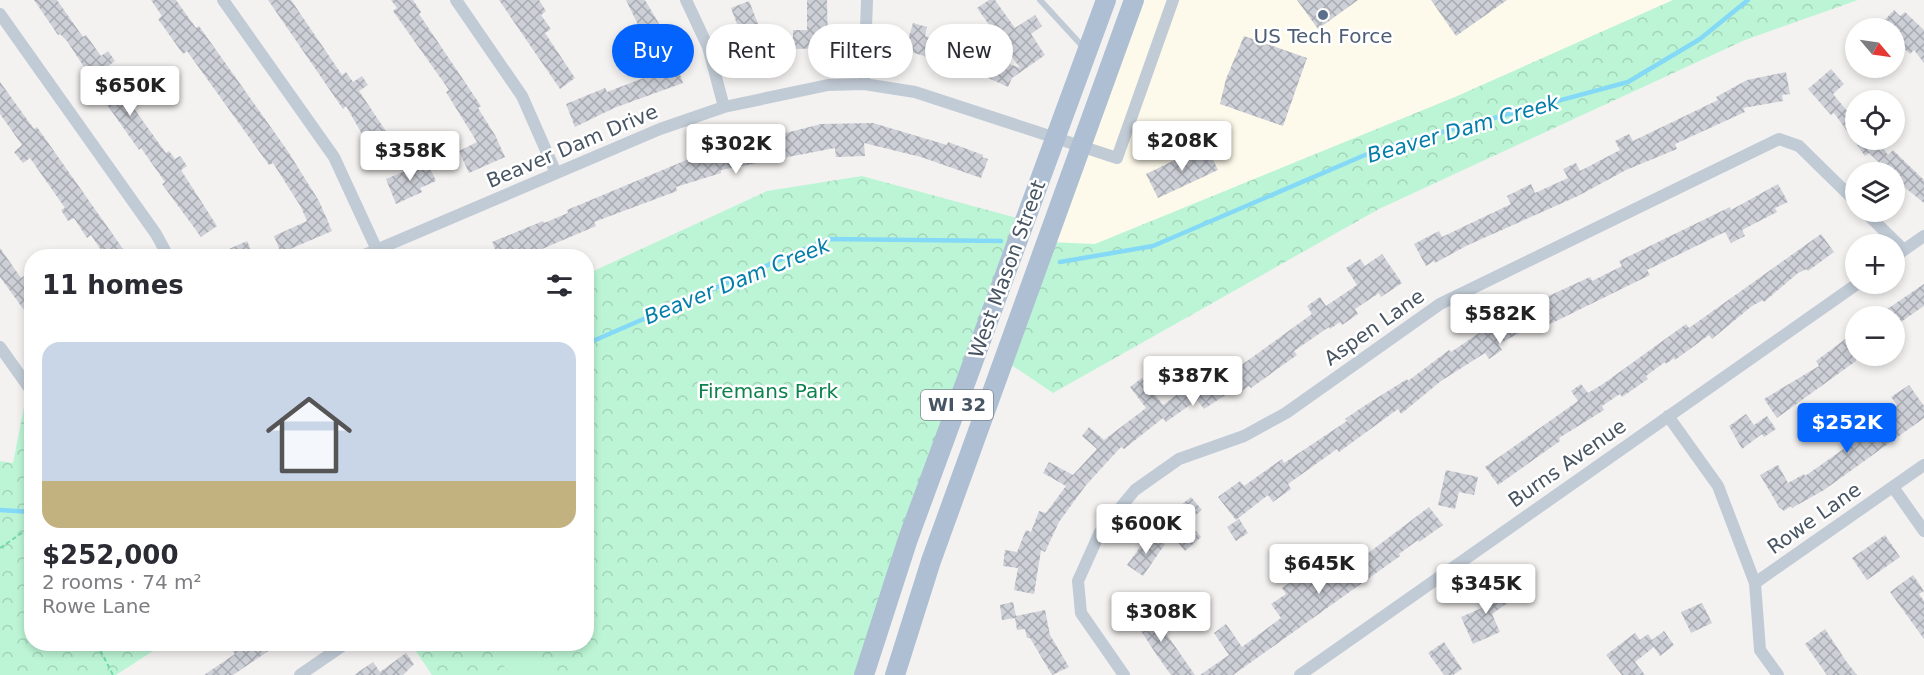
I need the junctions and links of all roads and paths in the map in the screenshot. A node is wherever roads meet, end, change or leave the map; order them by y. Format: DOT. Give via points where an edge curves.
graph roads {
  1 [pos="223,0"];
  2 [pos="456,0"];
  3 [pos="686,0"];
  4 [pos="867,0"];
  5 [pos="1040,0"];
  6 [pos="1106,0"];
  7 [pos="1134,0"];
  8 [pos="1173,0"];
  9 [pos="0,14"];
  10 [pos="1088,51"];
  11 [pos="864,84"];
  12 [pos="724,107"];
  13 [pos="1056,138"];
  14 [pos="1081,148"];
  15 [pos="556,173"];
  16 [pos="1845,191"];
  17 [pos="1873,222"];
  18 [pos="1883,234"];
  19 [pos="1924,236"];
  20 [pos="164,249"];
  21 [pos="377,249"];
  22 [pos="379,249"];
  23 [pos="1905,250"];
  24 [pos="1845,292"];
  25 [pos="0,347"];
  26 [pos="24,381"];
  27 [pos="1668,416"];
  28 [pos="1924,465"];
  29 [pos="1893,487"];
  30 [pos="1924,531"];
  31 [pos="24,532"];
  32 [pos="0,548"];
  33 [pos="1755,583"];
  34 [pos="100,651"];
  35 [pos="336,651"];
  36 [pos="308,673"];
  37 [pos="112,675"];
  38 [pos="864,675"];
  39 [pos="895,675"];
  40 [pos="1124,675"];
  41 [pos="1300,675"];
  42 [pos="1778,675"];
  1 -- 21 [label="street" via="344,173"];
  2 -- 15 [label="street" via="522,96"];
  3 -- 12 [label="street" via="708,47"];
  4 -- 11 [label="street"];
  5 -- 10 [label="lane"];
  6 -- 10 [label="main road, West Mason Street / WI 32"];
  7 -- 14 [label="main road, West Mason Street / WI 32"];
  8 -- 14 [label="street, Beaver Dam Drive" via="1117,158"];
  9 -- 20 [label="street"];
  10 -- 13 [label="main road, West Mason Street / WI 32"];
  11 -- 12 [label="street, Beaver Dam Drive" via="828,85"];
  11 -- 13 [label="street, Beaver Dam Drive" via="915,92"];
  12 -- 15 [label="street, Beaver Dam Drive"];
  13 -- 14 [label="street, Beaver Dam Drive"];
  13 -- 38 [label="main road, West Mason Street / WI 32" via="908,539"];
  14 -- 39 [label="main road, West Mason Street / WI 32" via="931,561"];
  15 -- 22 [label="street, Beaver Dam Drive"];
  16 -- 40 [label="street, Aspen Lane" via="1799,146 1779,139 1440,304 1286,413 1244,436 1202,449 1156,473 1116,510 1100,532 1078,580 1081,613"];
  17 -- 18 [label="street"];
  19 -- 23 [label="street"];
  24 -- 27 [label="street, Burns Avenue"];
  25 -- 26 [label="street"];
  27 -- 33 [label="street" via="1718,486"];
  27 -- 41 [label="street, Burns Avenue"];
  28 -- 29 [label="street, Rowe Lane"];
  29 -- 30 [label="street"];
  29 -- 33 [label="street, Rowe Lane"];
  31 -- 32 [label="path"];
  33 -- 42 [label="street" via="1760,651"];
  34 -- 37 [label="path"];
  35 -- 36 [label="street"];
}
